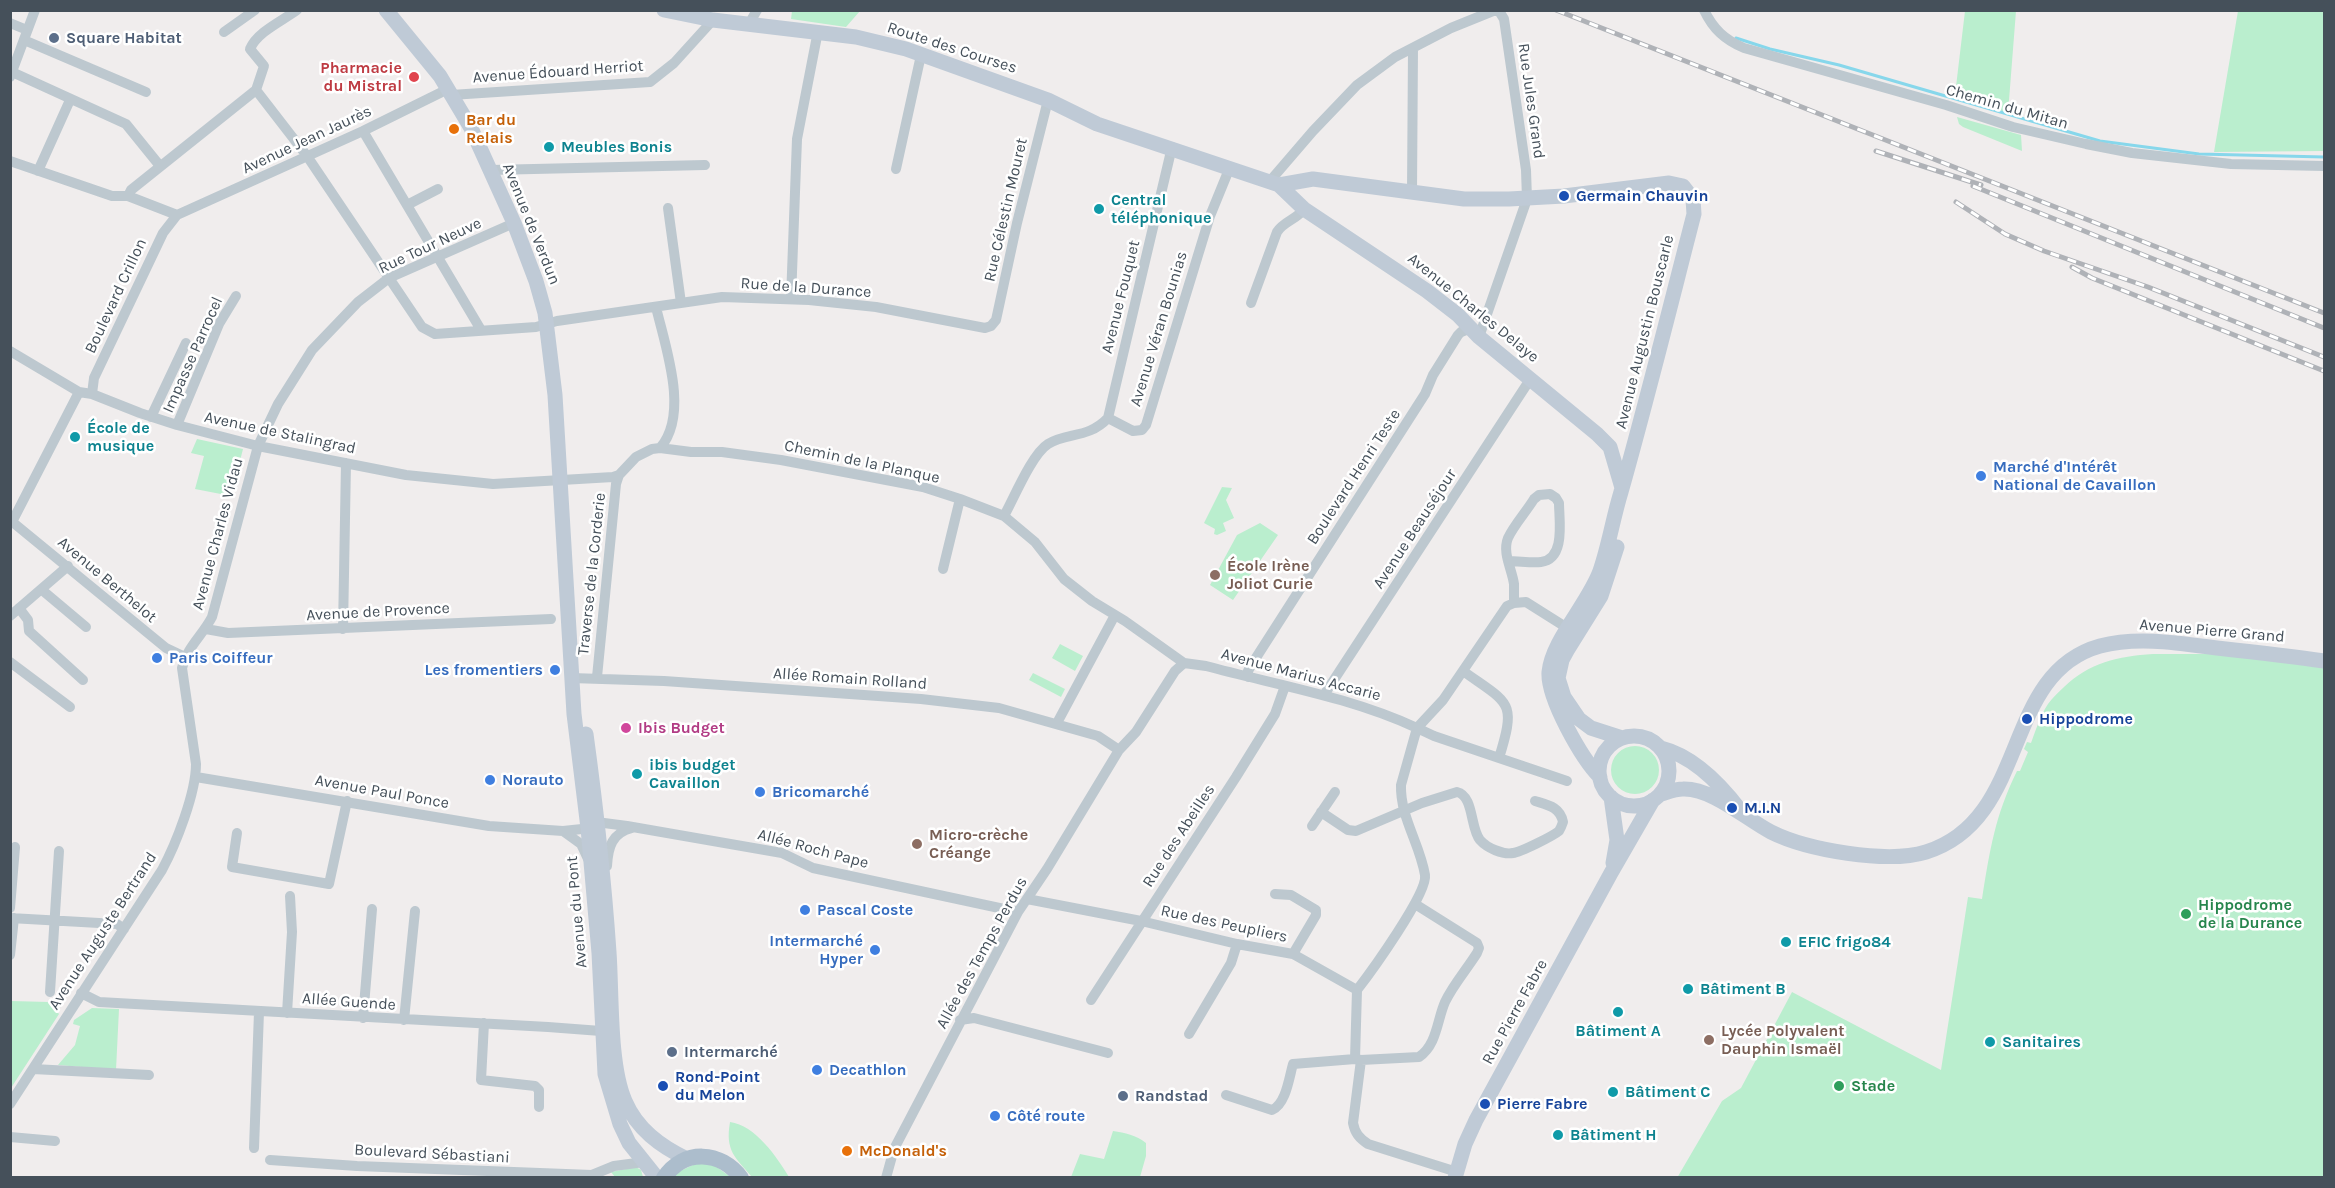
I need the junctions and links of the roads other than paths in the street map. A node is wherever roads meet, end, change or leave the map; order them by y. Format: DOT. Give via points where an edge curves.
graph roads {
  1 [pos="35,10"];
  2 [pos="255,10"];
  3 [pos="297,10"];
  4 [pos="386,10"];
  5 [pos="664,10"];
  6 [pos="1497,10"];
  7 [pos="1704,10"];
  8 [pos="753,17"];
  9 [pos="713,20"];
  10 [pos="10,23"];
  11 [pos="224,32"];
  12 [pos="818,32"];
  13 [pos="26,35"];
  14 [pos="1413,48"];
  15 [pos="921,54"];
  16 [pos="11,75"];
  17 [pos="256,90"];
  18 [pos="146,92"];
  19 [pos="450,92"];
  20 [pos="70,100"];
  21 [pos="1048,100"];
  22 [pos="363,131"];
  23 [pos="1172,147"];
  24 [pos="307,156"];
  25 [pos="10,161"];
  26 [pos="705,165"];
  27 [pos="160,166"];
  28 [pos="2325,166"];
  29 [pos="1230,167"];
  30 [pos="896,169"];
  31 [pos="491,170"];
  32 [pos="38,171"];
  33 [pos="1302,182"];
  34 [pos="1275,183"];
  35 [pos="438,189"];
  36 [pos="1412,192"];
  37 [pos="128,196"];
  38 [pos="1527,199"];
  39 [pos="407,205"];
  40 [pos="1300,206"];
  41 [pos="668,208"];
  42 [pos="177,215"];
  43 [pos="514,223"];
  44 [pos="437,257"];
  45 [pos="389,278"];
  46 [pos="236,296"];
  47 [pos="791,299"];
  48 [pos="681,303"];
  49 [pos="1251,303"];
  50 [pos="656,308"];
  51 [pos="547,324"];
  52 [pos="992,326"];
  53 [pos="481,330"];
  54 [pos="1475,332"];
  55 [pos="186,343"];
  56 [pos="10,351"];
  57 [pos="1531,378"];
  58 [pos="79,392"];
  59 [pos="92,394"];
  60 [pos="151,417"];
  61 [pos="1108,418"];
  62 [pos="177,425"];
  63 [pos="258,446"];
  64 [pos="1610,447"];
  65 [pos="660,448"];
  66 [pos="1632,455"];
  67 [pos="346,463"];
  68 [pos="619,475"];
  69 [pos="559,481"];
  70 [pos="1624,481"];
  71 [pos="960,499"];
  72 [pos="1004,516"];
  73 [pos="11,521"];
  74 [pos="1508,561"];
  75 [pos="68,566"];
  76 [pos="943,569"];
  77 [pos="42,590"];
  78 [pos="1514,603"];
  79 [pos="19,608"];
  80 [pos="10,615"];
  81 [pos="1115,615"];
  82 [pos="551,619"];
  83 [pos="86,627"];
  84 [pos="206,628"];
  85 [pos="1569,628"];
  86 [pos="343,629"];
  87 [pos="184,657"];
  88 [pos="2325,661"];
  89 [pos="10,662"];
  90 [pos="1184,663"];
  91 [pos="1463,671"];
  92 [pos="575,677"];
  93 [pos="597,677"];
  94 [pos="1248,677"];
  95 [pos="1558,678"];
  96 [pos="83,680"];
  97 [pos="1285,686"];
  98 [pos="1324,695"];
  99 [pos="70,707"];
  100 [pos="1057,723"];
  101 [pos="1417,728"];
  102 [pos="1622,738"];
  103 [pos="1661,748"];
  104 [pos="1119,750"];
  105 [pos="1499,758"];
  106 [pos="196,777"];
  107 [pos="1600,777"];
  108 [pos="1567,781"];
  109 [pos="1335,792"];
  110 [pos="1611,797"];
  111 [pos="1657,797"];
  112 [pos="346,801"];
  113 [pos="1535,801"];
  114 [pos="1321,812"];
  115 [pos="1404,812"];
  116 [pos="1744,814"];
  117 [pos="593,826"];
  118 [pos="1312,826"];
  119 [pos="635,827"];
  120 [pos="563,831"];
  121 [pos="237,833"];
  122 [pos="15,847"];
  123 [pos="59,851"];
  124 [pos="590,866"];
  125 [pos="1611,873"];
  126 [pos="605,890"];
  127 [pos="1275,894"];
  128 [pos="290,896"];
  129 [pos="1027,899"];
  130 [pos="1415,904"];
  131 [pos="372,909"];
  132 [pos="415,911"];
  133 [pos="1018,912"];
  134 [pos="12,914"];
  135 [pos="55,920"];
  136 [pos="1141,921"];
  137 [pos="124,929"];
  138 [pos="1237,945"];
  139 [pos="1293,954"];
  140 [pos="10,956"];
  141 [pos="1357,990"];
  142 [pos="50,992"];
  143 [pos="81,993"];
  144 [pos="1091,1000"];
  145 [pos="259,1012"];
  146 [pos="287,1013"];
  147 [pos="363,1018"];
  148 [pos="404,1020"];
  149 [pos="960,1020"];
  150 [pos="484,1023"];
  151 [pos="603,1033"];
  152 [pos="1189,1034"];
  153 [pos="1108,1053"];
  154 [pos="1358,1060"];
  155 [pos="33,1069"];
  156 [pos="149,1075"];
  157 [pos="1226,1095"];
  158 [pos="10,1104"];
  159 [pos="539,1107"];
  160 [pos="10,1137"];
  161 [pos="55,1141"];
  162 [pos="254,1148"];
  163 [pos="687,1159"];
  164 [pos="270,1160"];
  165 [pos="644,1162"];
  166 [pos="357,1172"];
  167 [pos="1456,1175"];
  168 [pos="593,1176"];
  169 [pos="657,1178"];
  170 [pos="664,1178"];
  171 [pos="741,1178"];
  172 [pos="885,1178"];
  1 -- 13 [label="street"];
  2 -- 11 [label="street"];
  3 -- 17 [label="street" via="252,45 250,49 264,66"];
  4 -- 19 [label="street, Avenue de Verdun"];
  5 -- 9 [label="street, Route des Courses"];
  6 -- 14 [label="street"];
  6 -- 38 [label="street, Rue Jules Grand" via="1504,19"];
  7 -- 28 [label="street, Chemin du Mitan" via="1720,34 1744,48 2013,127 2132,153 2231,164"];
  8 -- 9 [label="street, Route des Courses"];
  8 -- 12 [label="street, Route des Courses"];
  9 -- 19 [label="street, Avenue Édouard Herriot" via="674,63 650,82"];
  10 -- 13 [label="street"];
  12 -- 15 [label="street, Route des Courses"];
  12 -- 47 [label="street" via="797,139"];
  13 -- 16 [label="street"];
  13 -- 18 [label="street"];
  14 -- 34 [label="street" via="1357,85 1313,130"];
  14 -- 36 [label="street"];
  15 -- 21 [label="street, Route des Courses"];
  15 -- 30 [label="street"];
  16 -- 20 [label="street"];
  17 -- 24 [label="street"];
  17 -- 27 [label="street"];
  19 -- 22 [label="street, Avenue Jean Jaurès"];
  19 -- 31 [label="street, Avenue de Verdun"];
  20 -- 27 [label="street" via="126,124"];
  20 -- 32 [label="street"];
  21 -- 23 [label="street, Route des Courses" via="1097,124"];
  21 -- 52 [label="street, Rue Célestin Mouret"];
  22 -- 24 [label="street, Avenue Jean Jaurès"];
  22 -- 39 [label="street"];
  23 -- 29 [label="street, Route des Courses"];
  23 -- 61 [label="street, Avenue Fouquet"];
  24 -- 42 [label="street, Avenue Jean Jaurès"];
  24 -- 45 [label="street"];
  25 -- 32 [label="street"];
  26 -- 31 [label="street"];
  27 -- 37 [label="street"];
  29 -- 34 [label="street, Route des Courses"];
  29 -- 61 [label="street, Avenue Véran Bounias" via="1202,239 1146,425 1134,431"];
  31 -- 43 [label="street, Avenue de Verdun"];
  32 -- 37 [label="street" via="112,196"];
  33 -- 34 [label="street"];
  33 -- 36 [label="street" via="1313,179"];
  33 -- 40 [label="street" via="1296,191"];
  34 -- 40 [label="street, Avenue Charles Delaye"];
  35 -- 39 [label="street"];
  36 -- 38 [label="street" via="1464,199"];
  37 -- 42 [label="street"];
  38 -- 54 [label="street"];
  38 -- 66 [label="street, Avenue Augustin Bouscarle" via="1669,183 1683,186 1693,199 1694,214"];
  39 -- 44 [label="street"];
  40 -- 49 [label="street" via="1293,220 1281,225 1277,232"];
  40 -- 54 [label="street, Avenue Charles Delaye" via="1392,265"];
  41 -- 48 [label="street"];
  42 -- 59 [label="street, Boulevard Crillon" via="158,244 94,378"];
  43 -- 44 [label="street, Rue Tour Neuve"];
  43 -- 51 [label="street, Avenue de Verdun"];
  44 -- 45 [label="street, Rue Tour Neuve"];
  44 -- 53 [label="street"];
  45 -- 53 [label="street, Rue de la Durance" via="429,332"];
  45 -- 63 [label="street, Rue Tour Neuve" via="358,302 312,350 278,404"];
  46 -- 62 [label="street, Impasse Parrocel" via="219,324"];
  47 -- 48 [label="street, Rue de la Durance" via="722,297"];
  47 -- 52 [label="street, Rue de la Durance"];
  48 -- 50 [label="street, Rue de la Durance"];
  50 -- 51 [label="street, Rue de la Durance"];
  50 -- 65 [label="street" via="675,401 670,432"];
  51 -- 53 [label="street, Rue de la Durance"];
  51 -- 69 [label="street, Avenue de Verdun"];
  54 -- 57 [label="street, Avenue Charles Delaye"];
  54 -- 94 [label="street, Boulevard Henri Teste" via="1461,332 1252,664"];
  55 -- 60 [label="street"];
  56 -- 58 [label="street, Avenue de Stalingrad"];
  57 -- 64 [label="street, Avenue Charles Delaye"];
  57 -- 98 [label="street, Avenue Beauséjour"];
  58 -- 59 [label="street, Avenue de Stalingrad"];
  58 -- 73 [label="street"];
  59 -- 60 [label="street, Avenue de Stalingrad"];
  60 -- 62 [label="street, Avenue de Stalingrad"];
  61 -- 72 [label="street" via="1083,434 1053,441 1039,451"];
  62 -- 63 [label="street, Avenue de Stalingrad"];
  63 -- 67 [label="street, Avenue de Stalingrad"];
  63 -- 84 [label="street, Avenue Charles Vidau" via="219,594"];
  64 -- 66 [label="street, Avenue Charles Delaye"];
  64 -- 70 [label="street"];
  65 -- 68 [label="street" via="636,457"];
  65 -- 71 [label="street, Chemin de la Planque" via="781,460 923,487"];
  66 -- 70 [label="street, Avenue Augustin Bouscarle"];
  67 -- 69 [label="street, Avenue de Stalingrad" via="406,475 493,484"];
  67 -- 86 [label="street"];
  68 -- 69 [label="street"];
  68 -- 93 [label="street, Traverse de la Corderie"];
  69 -- 92 [label="street, Avenue du Pont"];
  70 -- 85 [label="street" via="1599,573"];
  70 -- 95 [label="street" via="1626,512 1611,570 1601,596 1562,660"];
  71 -- 72 [label="street, Chemin de la Planque"];
  71 -- 76 [label="street"];
  72 -- 81 [label="street, Chemin de la Planque" via="1035,542 1064,579"];
  73 -- 75 [label="street, Avenue Berthelot"];
  74 -- 74 [label="street" via="1507,540 1534,499 1545,493 1557,498 1559,544 1555,553 1543,562"];
  74 -- 78 [label="street"];
  75 -- 77 [label="street"];
  75 -- 87 [label="street, Avenue Berthelot" via="166,648"];
  77 -- 79 [label="street"];
  77 -- 83 [label="street"];
  78 -- 85 [label="street" via="1533,605"];
  78 -- 91 [label="street" via="1503,610"];
  79 -- 80 [label="street"];
  79 -- 96 [label="street" via="32,634"];
  81 -- 90 [label="street, Chemin de la Planque"];
  81 -- 100 [label="street"];
  82 -- 86 [label="street, Avenue de Provence"];
  84 -- 86 [label="street, Avenue de Provence" via="218,633"];
  84 -- 87 [label="street, Avenue Charles Vidau"];
  85 -- 95 [label="street" via="1572,632 1557,661"];
  85 -- 107 [label="street" via="1552,658 1552,690 1565,723"];
  87 -- 106 [label="street, Avenue Auguste Bertrand" via="182,668"];
  88 -- 116 [label="street, Avenue Pierre Grand" via="2145,641 2100,646 2083,653 2058,670 2038,693 2003,775 1981,815 1954,838 1927,851 1890,857 1847,853 1786,838"];
  89 -- 99 [label="street"];
  90 -- 94 [label="street, Avenue Marius Accarie"];
  90 -- 104 [label="street, Allée des Temps Perdus"];
  91 -- 101 [label="street"];
  91 -- 105 [label="street" via="1502,700 1508,712 1508,728"];
  92 -- 93 [label="street, Allée Romain Rolland"];
  92 -- 117 [label="street, Avenue du Pont"];
  93 -- 100 [label="street, Allée Romain Rolland" via="954,702 1007,709"];
  94 -- 97 [label="street, Avenue Marius Accarie"];
  95 -- 102 [label="street" via="1564,698 1579,719 1591,728"];
  97 -- 98 [label="street, Avenue Marius Accarie"];
  97 -- 136 [label="street, Rue des Abeilles" via="1264,732"];
  98 -- 101 [label="street, Avenue Marius Accarie" via="1384,713"];
  100 -- 104 [label="street, Allée Romain Rolland" via="1098,736"];
  101 -- 105 [label="street, Avenue Marius Accarie"];
  101 -- 115 [label="street" via="1401,785"];
  102 -- 103 [label="street" via="1647,738"];
  102 -- 107 [label="street" via="1601,758"];
  103 -- 111 [label="street" via="1670,771"];
  103 -- 116 [label="street, Avenue Pierre Grand" via="1701,770"];
  104 -- 129 [label="street, Allée des Temps Perdus"];
  105 -- 108 [label="street, Avenue Marius Accarie"];
  106 -- 112 [label="street, Avenue Paul Ponce"];
  106 -- 137 [label="street, Avenue Auguste Bertrand" via="169,856"];
  107 -- 110 [label="street"];
  109 -- 114 [label="street"];
  110 -- 111 [label="street" via="1632,806"];
  110 -- 125 [label="street, Rue Pierre Fabre" via="1617,840"];
  111 -- 116 [label="street, Avenue Pierre Grand" via="1692,789"];
  111 -- 125 [label="street, Rue Pierre Fabre"];
  112 -- 120 [label="street, Avenue Paul Ponce" via="444,819"];
  112 -- 121 [label="street" via="329,884 232,867"];
  113 -- 115 [label="street" via="1559,812 1563,822 1558,831 1512,854 1502,853 1478,838 1467,798 1462,793"];
  114 -- 115 [label="street" via="1356,831"];
  114 -- 118 [label="street"];
  115 -- 130 [label="street" via="1425,875"];
  117 -- 119 [label="street, Allée Roch Pape" via="611,823"];
  117 -- 120 [label="street, Avenue Paul Ponce"];
  117 -- 124 [label="street, Avenue du Pont"];
  117 -- 126 [label="street, Avenue du Pont"];
  119 -- 126 [label="street" via="623,830 608,849"];
  119 -- 133 [label="street, Allée Roch Pape" via="782,853 813,868"];
  120 -- 124 [label="street" via="581,844"];
  122 -- 134 [label="street"];
  123 -- 135 [label="street"];
  124 -- 151 [label="street, Avenue du Pont"];
  125 -- 167 [label="street, Rue Pierre Fabre" via="1476,1120"];
  126 -- 151 [label="street, Avenue du Pont"];
  127 -- 139 [label="street" via="1291,895 1316,910"];
  128 -- 146 [label="street"];
  129 -- 133 [label="street, Allée des Temps Perdus"];
  129 -- 136 [label="street, Rue des Peupliers"];
  130 -- 141 [label="street"];
  130 -- 154 [label="street" via="1479,948 1446,1000 1425,1052 1419,1057"];
  131 -- 147 [label="street"];
  132 -- 148 [label="street"];
  133 -- 149 [label="street, Allée des Temps Perdus"];
  134 -- 135 [label="street"];
  134 -- 140 [label="street"];
  135 -- 137 [label="street" via="117,924"];
  135 -- 142 [label="street"];
  136 -- 138 [label="street, Rue des Peupliers"];
  136 -- 144 [label="street, Rue des Abeilles"];
  137 -- 143 [label="street, Avenue Auguste Bertrand"];
  138 -- 139 [label="street, Rue des Peupliers"];
  138 -- 152 [label="street" via="1231,963"];
  139 -- 141 [label="street, Rue des Peupliers"];
  141 -- 154 [label="street"];
  143 -- 145 [label="street, Allée Guende" via="99,1002"];
  143 -- 155 [label="street, Avenue Auguste Bertrand"];
  145 -- 146 [label="street, Allée Guende"];
  145 -- 162 [label="street"];
  146 -- 147 [label="street, Allée Guende"];
  147 -- 148 [label="street, Allée Guende"];
  148 -- 150 [label="street, Allée Guende"];
  149 -- 153 [label="street" via="974,1018"];
  149 -- 172 [label="street, Allée des Temps Perdus" via="894,1149"];
  150 -- 151 [label="street, Allée Guende"];
  150 -- 159 [label="street" via="481,1080 535,1086 539,1090"];
  151 -- 163 [label="street, Avenue du Pont" via="632,1114 654,1139"];
  151 -- 165 [label="street, Avenue du Pont" via="610,1098 629,1143"];
  154 -- 157 [label="street" via="1293,1064 1282,1102 1272,1110"];
  154 -- 167 [label="street" via="1353,1123 1360,1139"];
  155 -- 156 [label="street"];
  155 -- 158 [label="street, Avenue Auguste Bertrand"];
  160 -- 161 [label="street"];
  163 -- 170 [label="main road"];
  163 -- 171 [label="main road" via="706,1156 721,1160"];
  164 -- 166 [label="street, Boulevard Sébastiani"];
  165 -- 168 [label="street" via="614,1166"];
  165 -- 169 [label="street, Avenue du Pont"];
  166 -- 168 [label="street, Boulevard Sébastiani"];
}
